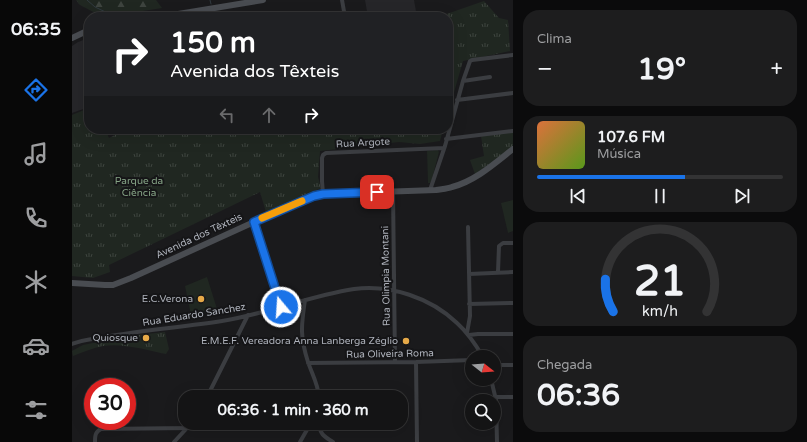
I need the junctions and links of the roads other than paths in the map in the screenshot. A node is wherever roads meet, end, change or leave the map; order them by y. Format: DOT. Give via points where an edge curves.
graph roads {
  1 [pos="263,0"];
  2 [pos="342,0"];
  3 [pos="190,12"];
  4 [pos="344,12"];
  5 [pos="84,32"];
  6 [pos="72,38"];
  7 [pos="513,55"];
  8 [pos="490,77"];
  9 [pos="463,81"];
  10 [pos="513,93"];
  11 [pos="457,100"];
  12 [pos="453,114"];
  13 [pos="513,131"];
  14 [pos="447,134"];
  15 [pos="446,139"];
  16 [pos="444,148"];
  17 [pos="513,149"];
  18 [pos="430,190"];
  19 [pos="393,191"];
  20 [pos="323,194"];
  21 [pos="254,222"];
  22 [pos="468,227"];
  23 [pos="513,243"];
  24 [pos="498,272"];
  25 [pos="513,272"];
  26 [pos="469,274"];
  27 [pos="72,283"];
  28 [pos="394,291"];
  29 [pos="305,300"];
  30 [pos="513,303"];
  31 [pos="469,304"];
  32 [pos="281,307"];
  33 [pos="248,315"];
  34 [pos="468,334"];
  35 [pos="513,334"];
  36 [pos="72,343"];
  37 [pos="478,350"];
  38 [pos="465,360"];
  39 [pos="395,361"];
  40 [pos="416,362"];
  41 [pos="308,363"];
  42 [pos="501,365"];
  43 [pos="513,365"];
  44 [pos="210,390"];
  45 [pos="318,390"];
  46 [pos="501,396"];
  47 [pos="513,396"];
  48 [pos="178,428"];
  49 [pos="185,430"];
  50 [pos="307,430"];
  51 [pos="320,430"];
  52 [pos="496,430"];
  53 [pos="96,442"];
  54 [pos="174,442"];
  55 [pos="300,442"];
  56 [pos="333,442"];
  57 [pos="417,442"];
  58 [pos="497,442"];
  1 -- 3 [label="main road"];
  2 -- 4 [label="street"];
  5 -- 6 [label="main road"];
  7 -- 9 [label="street" via="470,61"];
  8 -- 9 [label="street"];
  9 -- 11 [label="street"];
  10 -- 11 [label="street"];
  11 -- 12 [label="street"];
  13 -- 15 [label="street"];
  14 -- 15 [label="street"];
  15 -- 16 [label="street"];
  16 -- 18 [label="street"];
  16 -- 20 [label="street, Rua Argote" via="326,153 322,158"];
  17 -- 18 [label="main road, Avenida dos Têxteis" via="484,172 467,181 452,187"];
  18 -- 19 [label="main road, Avenida dos Têxteis"];
  19 -- 20 [label="main road, Avenida dos Têxteis"];
  19 -- 28 [label="street, Rua Olimpia Montani"];
  20 -- 21 [label="main road, Avenida dos Têxteis"];
  21 -- 27 [label="main road, Avenida dos Têxteis" via="131,278 99,286"];
  21 -- 32 [label="street"];
  22 -- 26 [label="street"];
  23 -- 24 [label="street" via="503,243 499,246"];
  24 -- 25 [label="street"];
  24 -- 26 [label="street"];
  26 -- 31 [label="street"];
  28 -- 29 [label="street, Rua Eduardo Sanchez" via="355,289"];
  28 -- 34 [label="street, Rua Eduardo Sanchez" via="431,304 457,322"];
  28 -- 39 [label="street, Rua Olimpia Montani"];
  29 -- 32 [label="street, Rua Eduardo Sanchez"];
  29 -- 41 [label="street" via="301,332"];
  30 -- 31 [label="street"];
  31 -- 34 [label="street"];
  32 -- 33 [label="street, Rua Eduardo Sanchez"];
  33 -- 36 [label="street, Rua Eduardo Sanchez"];
  33 -- 44 [label="street"];
  34 -- 35 [label="street"];
  34 -- 37 [label="street, Rua Eduardo Sanchez"];
  38 -- 40 [label="street, Rua Oliveira Roma"];
  39 -- 40 [label="street, Rua Oliveira Roma"];
  39 -- 41 [label="street, Rua Oliveira Roma"];
  40 -- 57 [label="street"];
  41 -- 45 [label="street"];
  42 -- 43 [label="street"];
  46 -- 47 [label="street"];
  48 -- 53 [label="street" via="101,429 95,436"];
  49 -- 54 [label="street"];
  50 -- 55 [label="street"];
  51 -- 56 [label="street"];
  52 -- 58 [label="street"];
}
